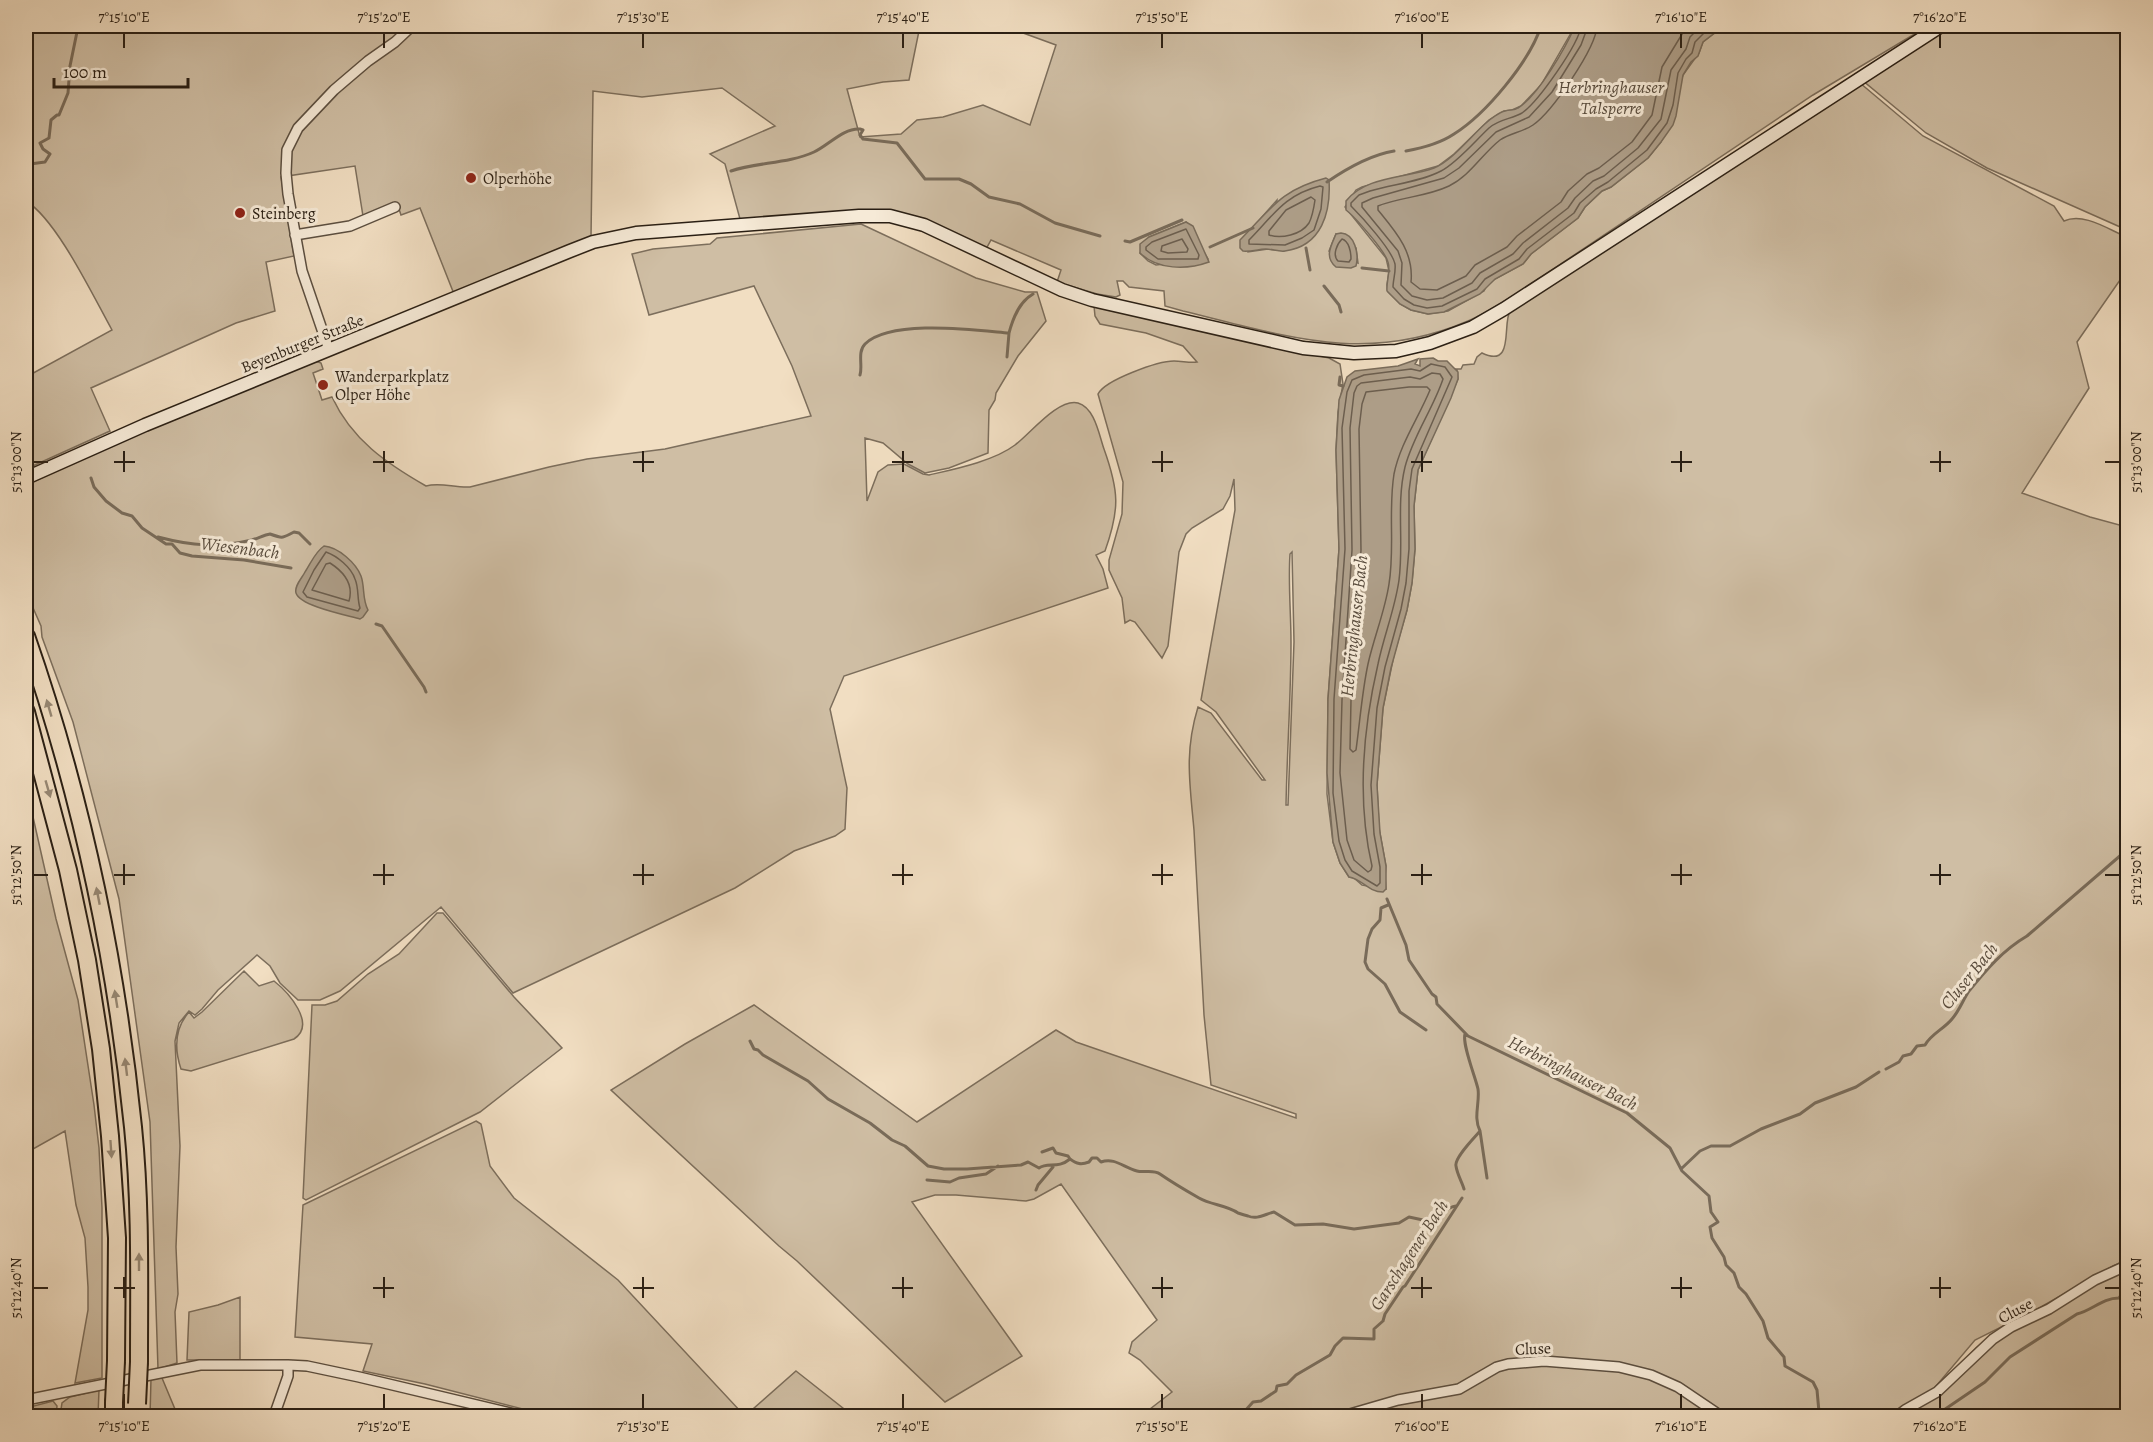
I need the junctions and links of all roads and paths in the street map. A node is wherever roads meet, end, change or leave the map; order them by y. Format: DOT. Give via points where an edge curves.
graph roads {
  1 [pos="412,26"];
  2 [pos="1941,26"];
  3 [pos="395,207"];
  4 [pos="295,235"];
  5 [pos="329,350"];
  6 [pos="26,478"];
  7 [pos="26,636"];
  8 [pos="26,712"];
  9 [pos="2127,1265"];
  10 [pos="288,1365"];
  11 [pos="26,1400"];
  12 [pos="114,1409"];
  13 [pos="137,1410"];
  14 [pos="274,1416"];
  15 [pos="523,1416"];
  16 [pos="1343,1416"];
  17 [pos="1721,1416"];
  18 [pos="1897,1416"];
  1 -- 4 [label="street" via="334,90 298,128 289,144 285,160"];
  2 -- 5 [label="main road, Beyenburger Straße" via="1504,309 1444,339 1396,351 1316,351 1092,300 1062,290 932,228 890,216 636,233 593,242"];
  3 -- 4 [label="street" via="350,226"];
  4 -- 5 [label="street" via="302,271"];
  5 -- 6 [label="main road, Beyenburger Straße"];
  13 -- 7 [label="highway, one-way, bridge" via="139,1237 123,1044 91,864"];
  8 -- 12 [label="highway, one-way, bridge" via="68,870 100,1049 117,1238"];
  9 -- 18 [label="street, Cluse" via="2002,1333 1937,1392"];
  10 -- 11 [label="street" via="200,1365"];
  10 -- 14 [label="street" via="288,1377"];
  10 -- 15 [label="street" via="359,1377"];
  16 -- 17 [label="street, Cluse" via="1398,1400 1458,1389 1497,1367 1544,1361 1619,1367 1651,1375 1678,1387"];
}
